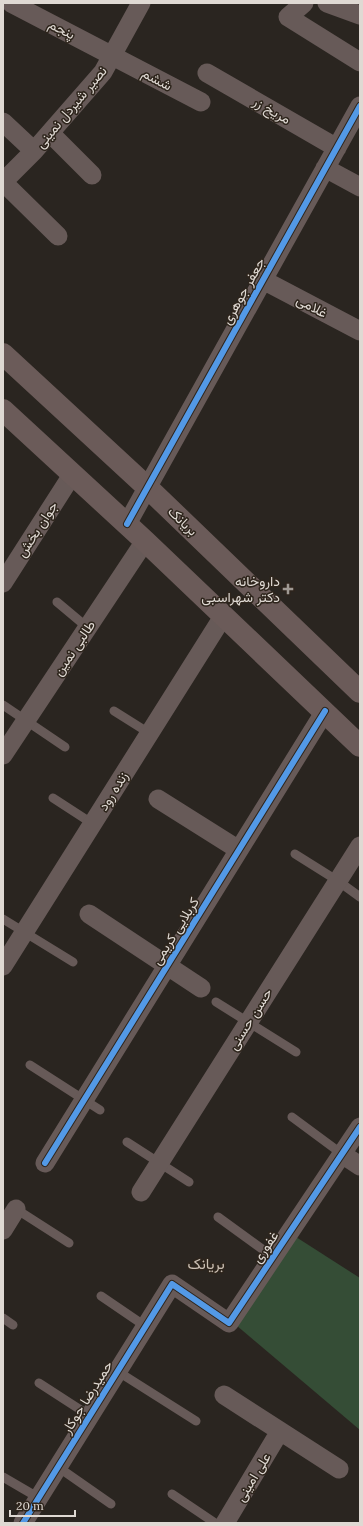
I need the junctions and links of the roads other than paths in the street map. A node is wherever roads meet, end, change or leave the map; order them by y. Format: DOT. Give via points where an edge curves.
graph roads {
  1 [pos="11,3"];
  2 [pos="141,3"];
  3 [pos="304,3"];
  4 [pos="327,3"];
  5 [pos="360,15"];
  6 [pos="113,56"];
  7 [pos="360,62"];
  8 [pos="207,73"];
  9 [pos="201,102"];
  10 [pos="360,106"];
  11 [pos="3,122"];
  12 [pos="50,133"];
  13 [pos="337,148"];
  14 [pos="34,151"];
  15 [pos="325,168"];
  16 [pos="92,175"];
  17 [pos="3,182"];
  18 [pos="360,187"];
  19 [pos="58,236"];
  20 [pos="263,280"];
  21 [pos="360,331"];
  22 [pos="3,354"];
  23 [pos="3,410"];
  24 [pos="72,475"];
  25 [pos="148,488"];
  26 [pos="126,524"];
  27 [pos="145,541"];
  28 [pos="3,583"];
  29 [pos="57,602"];
  30 [pos="224,615"];
  31 [pos="88,628"];
  32 [pos="360,692"];
  33 [pos="3,705"];
  34 [pos="114,711"];
  35 [pos="325,711"];
  36 [pos="26,720"];
  37 [pos="149,733"];
  38 [pos="360,746"];
  39 [pos="65,747"];
  40 [pos="3,755"];
  41 [pos="53,798"];
  42 [pos="158,799"];
  43 [pos="93,824"];
  44 [pos="360,846"];
  45 [pos="239,850"];
  46 [pos="295,854"];
  47 [pos="338,881"];
  48 [pos="360,897"];
  49 [pos="89,914"];
  50 [pos="3,919"];
  51 [pos="25,932"];
  52 [pos="73,962"];
  53 [pos="3,966"];
  54 [pos="167,966"];
  55 [pos="200,988"];
  56 [pos="216,1002"];
  57 [pos="248,1022"];
  58 [pos="296,1052"];
  59 [pos="30,1065"];
  60 [pos="84,1100"];
  61 [pos="100,1110"];
  62 [pos="292,1117"];
  63 [pos="360,1127"];
  64 [pos="127,1142"];
  65 [pos="342,1154"];
  66 [pos="45,1162"];
  67 [pos="159,1163"];
  68 [pos="360,1166"];
  69 [pos="189,1182"];
  70 [pos="141,1192"];
  71 [pos="16,1209"];
  72 [pos="218,1217"];
  73 [pos="3,1230"];
  74 [pos="69,1244"];
  75 [pos="273,1257"];
  76 [pos="172,1284"];
  77 [pos="101,1296"];
  78 [pos="3,1318"];
  79 [pos="13,1324"];
  80 [pos="146,1326"];
  81 [pos="117,1371"];
  82 [pos="39,1383"];
  83 [pos="224,1395"];
  84 [pos="90,1416"];
  85 [pos="196,1421"];
  86 [pos="280,1432"];
  87 [pos="58,1467"];
  88 [pos="339,1469"];
  89 [pos="3,1477"];
  90 [pos="172,1494"];
  91 [pos="38,1498"];
  92 [pos="112,1504"];
  93 [pos="227,1522"];
  94 [pos="23,1523"];
  1 -- 6 [label="street, پنجم"];
  2 -- 6 [label="street, نصیر شیردل نمینی"];
  3 -- 7 [label="street" via="288,17"];
  4 -- 5 [label="street"];
  6 -- 9 [label="street, ششم"];
  6 -- 12 [label="street, نصیر شیردل نمینی"];
  8 -- 13 [label="street, مریخ زر"];
  10 -- 13 [label="street, جعفر جوهری"];
  11 -- 14 [label="street"];
  12 -- 14 [label="street, نصیر شیردل نمینی"];
  12 -- 16 [label="street"];
  13 -- 15 [label="street, جعفر جوهری"];
  14 -- 17 [label="street, نصیر شیردل نمینی"];
  15 -- 18 [label="street"];
  15 -- 20 [label="street, جعفر جوهری"];
  17 -- 19 [label="street"];
  20 -- 21 [label="street, غلامی"];
  20 -- 25 [label="street, جعفر جوهری"];
  22 -- 25 [label="main road, بریانک"];
  23 -- 24 [label="main road"];
  24 -- 26 [label="main road"];
  24 -- 28 [label="street, جوان بخش"];
  25 -- 26 [label="street, جعفر جوهری"];
  25 -- 32 [label="main road, بریانک"];
  26 -- 27 [label="main road"];
  27 -- 30 [label="main road"];
  27 -- 31 [label="street, طالبی نمین"];
  29 -- 31 [label="lane"];
  30 -- 35 [label="main road"];
  30 -- 37 [label="street, زنده رود"];
  31 -- 36 [label="street, طالبی نمین"];
  33 -- 36 [label="lane"];
  34 -- 37 [label="lane"];
  35 -- 38 [label="main road"];
  35 -- 45 [label="street, کربلایی کریمی"];
  36 -- 39 [label="lane"];
  36 -- 40 [label="street, طالبی نمین"];
  37 -- 43 [label="street, زنده رود"];
  41 -- 43 [label="lane"];
  42 -- 45 [label="street"];
  43 -- 51 [label="street, زنده رود"];
  44 -- 47 [label="street, حسن حسنی"];
  45 -- 54 [label="street, کربلایی کریمی"];
  46 -- 47 [label="lane"];
  47 -- 48 [label="lane"];
  47 -- 57 [label="street, حسن حسنی"];
  49 -- 54 [label="street"];
  50 -- 51 [label="lane"];
  51 -- 52 [label="lane"];
  51 -- 53 [label="street, زنده رود"];
  54 -- 55 [label="street"];
  54 -- 60 [label="street, کربلایی کریمی"];
  56 -- 57 [label="lane"];
  57 -- 58 [label="lane"];
  57 -- 67 [label="street, حسن حسنی"];
  59 -- 60 [label="lane"];
  60 -- 61 [label="lane"];
  60 -- 66 [label="street, کربلایی کریمی"];
  62 -- 65 [label="lane"];
  63 -- 65 [label="street, غفوری"];
  64 -- 67 [label="lane"];
  65 -- 68 [label="street"];
  65 -- 75 [label="street, غفوری"];
  67 -- 69 [label="lane"];
  67 -- 70 [label="street, حسن حسنی"];
  71 -- 73 [label="street"];
  71 -- 74 [label="lane"];
  72 -- 75 [label="lane"];
  75 -- 76 [label="street, غفوری" via="229,1323"];
  76 -- 80 [label="street, حمیدرضا جوکار"];
  77 -- 80 [label="lane"];
  78 -- 79 [label="lane"];
  80 -- 81 [label="street, حمیدرضا جوکار"];
  81 -- 84 [label="street, حمیدرضا جوکار"];
  81 -- 85 [label="lane"];
  82 -- 84 [label="lane"];
  83 -- 86 [label="street"];
  84 -- 87 [label="street, حمیدرضا جوکار"];
  86 -- 88 [label="street"];
  86 -- 93 [label="street, علی امینی"];
  87 -- 91 [label="street, حمیدرضا جوکار"];
  87 -- 92 [label="lane"];
  89 -- 91 [label="lane"];
  90 -- 93 [label="lane"];
  91 -- 94 [label="street, حمیدرضا جوکار"];
}
